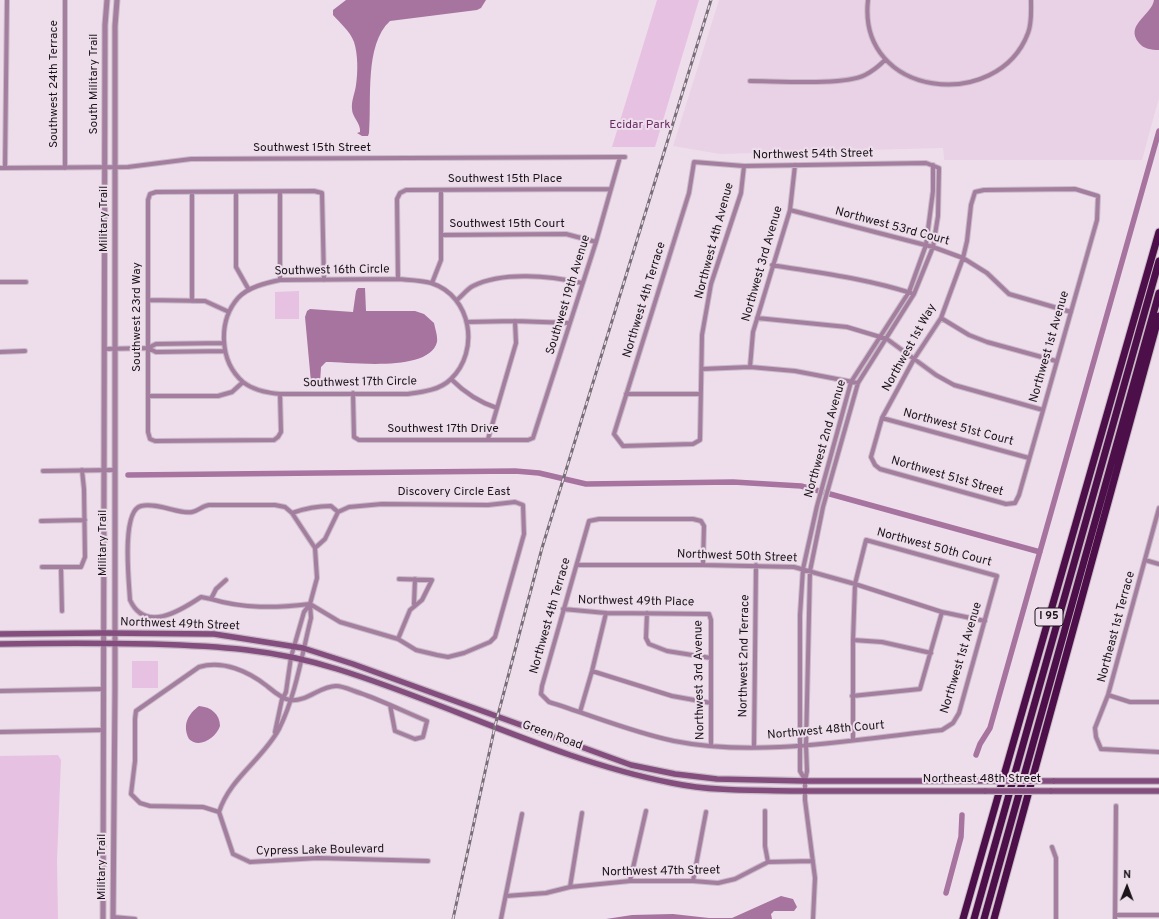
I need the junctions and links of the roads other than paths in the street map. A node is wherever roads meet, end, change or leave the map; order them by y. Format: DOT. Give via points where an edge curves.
graph roads {
  1 [pos="7,0"];
  2 [pos="65,0"];
  3 [pos="107,0"];
  4 [pos="117,0"];
  5 [pos="868,0"];
  6 [pos="1031,0"];
  7 [pos="885,60"];
  8 [pos="750,81"];
  9 [pos="622,157"];
  10 [pos="694,162"];
  11 [pos="795,165"];
  12 [pos="933,165"];
  13 [pos="744,166"];
  14 [pos="115,167"];
  15 [pos="2,168"];
  16 [pos="65,168"];
  17 [pos="104,168"];
  18 [pos="611,189"];
  19 [pos="441,190"];
  20 [pos="236,192"];
  21 [pos="280,192"];
  22 [pos="975,192"];
  23 [pos="192,193"];
  24 [pos="790,210"];
  25 [pos="1159,232"];
  26 [pos="442,235"];
  27 [pos="596,242"];
  28 [pos="926,245"];
  29 [pos="933,247"];
  30 [pos="963,258"];
  31 [pos="1159,261"];
  32 [pos="772,265"];
  33 [pos="398,279"];
  34 [pos="280,280"];
  35 [pos="324,280"];
  36 [pos="0,282"];
  37 [pos="26,282"];
  38 [pos="432,283"];
  39 [pos="582,283"];
  40 [pos="249,290"];
  41 [pos="909,292"];
  42 [pos="1159,293"];
  43 [pos="914,294"];
  44 [pos="148,300"];
  45 [pos="192,300"];
  46 [pos="457,300"];
  47 [pos="229,312"];
  48 [pos="1071,312"];
  49 [pos="1159,316"];
  50 [pos="757,318"];
  51 [pos="941,318"];
  52 [pos="515,321"];
  53 [pos="467,322"];
  54 [pos="570,323"];
  55 [pos="879,337"];
  56 [pos="887,339"];
  57 [pos="224,343"];
  58 [pos="148,348"];
  59 [pos="104,349"];
  60 [pos="114,349"];
  61 [pos="225,351"];
  62 [pos="0,352"];
  63 [pos="25,352"];
  64 [pos="914,359"];
  65 [pos="1056,360"];
  66 [pos="750,367"];
  67 [pos="702,369"];
  68 [pos="451,380"];
  69 [pos="243,382"];
  70 [pos="851,382"];
  71 [pos="858,383"];
  72 [pos="353,393"];
  73 [pos="280,394"];
  74 [pos="626,394"];
  75 [pos="700,394"];
  76 [pos="148,396"];
  77 [pos="497,408"];
  78 [pos="1043,410"];
  79 [pos="882,418"];
  80 [pos="533,438"];
  81 [pos="488,439"];
  82 [pos="619,442"];
  83 [pos="1029,458"];
  84 [pos="875,465"];
  85 [pos="82,470"];
  86 [pos="104,470"];
  87 [pos="114,470"];
  88 [pos="43,471"];
  89 [pos="1015,503"];
  90 [pos="1159,508"];
  91 [pos="338,512"];
  92 [pos="292,513"];
  93 [pos="85,520"];
  94 [pos="41,521"];
  95 [pos="315,548"];
  96 [pos="1145,560"];
  97 [pos="1159,564"];
  98 [pos="577,565"];
  99 [pos="703,565"];
  100 [pos="756,565"];
  101 [pos="42,567"];
  102 [pos="61,567"];
  103 [pos="803,569"];
  104 [pos="810,571"];
  105 [pos="997,576"];
  106 [pos="398,579"];
  107 [pos="415,579"];
  108 [pos="226,580"];
  109 [pos="855,584"];
  110 [pos="211,599"];
  111 [pos="310,604"];
  112 [pos="414,604"];
  113 [pos="563,609"];
  114 [pos="62,611"];
  115 [pos="942,612"];
  116 [pos="606,613"];
  117 [pos="647,613"];
  118 [pos="708,614"];
  119 [pos="985,621"];
  120 [pos="103,633"];
  121 [pos="115,633"];
  122 [pos="0,634"];
  123 [pos="398,639"];
  124 [pos="853,640"];
  125 [pos="103,642"];
  126 [pos="115,643"];
  127 [pos="0,644"];
  128 [pos="295,647"];
  129 [pos="303,648"];
  130 [pos="931,653"];
  131 [pos="291,657"];
  132 [pos="711,658"];
  133 [pos="300,659"];
  134 [pos="592,671"];
  135 [pos="103,689"];
  136 [pos="0,691"];
  137 [pos="541,694"];
  138 [pos="1108,695"];
  139 [pos="852,696"];
  140 [pos="283,698"];
  141 [pos="290,700"];
  142 [pos="1159,702"];
  143 [pos="711,704"];
  144 [pos="390,705"];
  145 [pos="580,712"];
  146 [pos="953,723"];
  147 [pos="103,730"];
  148 [pos="0,732"];
  149 [pos="275,734"];
  150 [pos="853,739"];
  151 [pos="806,745"];
  152 [pos="711,746"];
  153 [pos="800,746"];
  154 [pos="754,747"];
  155 [pos="1159,752"];
  156 [pos="805,781"];
  157 [pos="1159,781"];
  158 [pos="805,790"];
  159 [pos="1159,791"];
  160 [pos="1116,806"];
  161 [pos="765,811"];
  162 [pos="219,812"];
  163 [pos="646,812"];
  164 [pos="706,812"];
  165 [pos="582,813"];
  166 [pos="522,814"];
  167 [pos="1052,847"];
  168 [pos="428,860"];
  169 [pos="813,861"];
  170 [pos="768,862"];
  171 [pos="103,871"];
  172 [pos="113,871"];
  173 [pos="630,881"];
  174 [pos="693,881"];
  175 [pos="570,887"];
  176 [pos="506,896"];
  177 [pos="1159,915"];
  178 [pos="1115,917"];
  179 [pos="113,918"];
  180 [pos="103,919"];
  181 [pos="134,919"];
  182 [pos="501,919"];
  183 [pos="812,919"];
  184 [pos="963,919"];
  185 [pos="974,919"];
  186 [pos="984,919"];
  187 [pos="994,919"];
  188 [pos="1056,919"];
  1 -- 15 [label="street"];
  2 -- 16 [label="street, Southwest 24th Terrace"];
  3 -- 17 [label="street, South Military Trail"];
  4 -- 14 [label="street, South Military Trail"];
  5 -- 7 [label="street" via="870,31 876,49"];
  6 -- 7 [label="street" via="1032,15 1028,33 1020,49 1006,64 989,75 949,85 926,82 904,75"];
  7 -- 8 [label="street" via="876,68 856,78 832,81"];
  9 -- 14 [label="street, Southwest 15th Street" via="191,159"];
  9 -- 18 [label="street, Southwest 19th Avenue"];
  10 -- 13 [label="street, Northwest 54th Street"];
  10 -- 74 [label="street, Northwest 4th Terrace" via="689,193"];
  11 -- 12 [label="street, Northwest 54th Street"];
  11 -- 13 [label="street, Northwest 54th Street"];
  11 -- 24 [label="street, Northwest 3rd Avenue"];
  12 -- 28 [label="street, Northwest 2nd Avenue" via="933,191"];
  12 -- 29 [label="street, Northwest 2nd Avenue" via="939,168 938,216"];
  13 -- 67 [label="street, Northwest 4th Avenue" via="740,193 711,284 702,335"];
  14 -- 17 [label="street, Southwest 15th Street"];
  14 -- 60 [label="street, Military Trail"];
  15 -- 16 [label="street, Southwest 15th Street"];
  16 -- 17 [label="street, Southwest 15th Street"];
  17 -- 59 [label="street, Military Trail"];
  18 -- 19 [label="street, Southwest 15th Place"];
  18 -- 27 [label="street, Southwest 19th Avenue"];
  19 -- 26 [label="street"];
  19 -- 33 [label="street, Southwest 15th Place" via="406,190 400,193 397,199"];
  20 -- 21 [label="street"];
  20 -- 23 [label="street"];
  20 -- 40 [label="street" via="236,267"];
  21 -- 34 [label="street"];
  21 -- 35 [label="street" via="322,193"];
  22 -- 30 [label="street, Northwest 1st Way"];
  22 -- 48 [label="street, Northwest 1st Avenue" via="1075,189 1098,196 1097,220"];
  23 -- 44 [label="street, Southwest 23rd Way" via="150,194"];
  23 -- 45 [label="street"];
  24 -- 28 [label="street, Northwest 53rd Court"];
  24 -- 32 [label="street, Northwest 3rd Avenue"];
  25 -- 184 [label="highway, I 95"];
  26 -- 27 [label="street, Southwest 15th Court" via="566,234"];
  26 -- 38 [label="street" via="441,260"];
  27 -- 39 [label="street, Southwest 19th Avenue"];
  28 -- 29 [label="street, Northwest 53rd Court"];
  28 -- 41 [label="street, Northwest 2nd Avenue"];
  29 -- 30 [label="street, Northwest 53rd Court"];
  29 -- 43 [label="street, Northwest 2nd Avenue"];
  30 -- 48 [label="street, Northwest 53rd Court" via="987,273 1009,294"];
  30 -- 51 [label="street, Northwest 1st Way"];
  31 -- 185 [label="highway"];
  32 -- 41 [label="street" via="837,274"];
  32 -- 50 [label="street, Northwest 3rd Avenue"];
  33 -- 35 [label="street, Southwest 16th Circle"];
  33 -- 38 [label="street, Southwest 16th Circle"];
  34 -- 35 [label="street, Southwest 16th Circle"];
  34 -- 40 [label="street, Southwest 16th Circle"];
  36 -- 37 [label="street"];
  38 -- 46 [label="street, Southwest 16th Circle"];
  39 -- 46 [label="street" via="560,278 506,277 471,287"];
  39 -- 54 [label="street, Southwest 19th Avenue"];
  40 -- 47 [label="street, Southwest 16th Circle" via="239,298"];
  41 -- 43 [label="street"];
  41 -- 55 [label="street, Northwest 2nd Avenue"];
  42 -- 186 [label="highway"];
  43 -- 56 [label="street, Northwest 2nd Avenue"];
  44 -- 45 [label="street"];
  44 -- 58 [label="street, Southwest 23rd Way"];
  45 -- 47 [label="street" via="204,301"];
  46 -- 53 [label="street, Southwest 16th Circle"];
  47 -- 57 [label="street, Southwest 16th Circle" via="224,324"];
  48 -- 65 [label="street, Northwest 1st Avenue"];
  49 -- 187 [label="highway, I 95"];
  50 -- 55 [label="street" via="847,327"];
  50 -- 66 [label="street, Northwest 3rd Avenue"];
  51 -- 64 [label="street, Northwest 1st Way"];
  51 -- 65 [label="street" via="969,335 988,342"];
  52 -- 53 [label="street"];
  52 -- 54 [label="street"];
  52 -- 77 [label="street" via="516,343"];
  53 -- 68 [label="street" via="469,332 465,357"];
  54 -- 80 [label="street, Southwest 19th Avenue"];
  55 -- 56 [label="street"];
  55 -- 70 [label="street, Northwest 2nd Avenue"];
  56 -- 64 [label="street"];
  56 -- 71 [label="street, Northwest 2nd Avenue"];
  57 -- 58 [label="street" via="156,344"];
  57 -- 61 [label="street, Southwest 16th Circle"];
  58 -- 60 [label="street"];
  58 -- 61 [label="street" via="156,352"];
  58 -- 76 [label="street, Southwest 23rd Way"];
  59 -- 60 [label="street"];
  59 -- 86 [label="street, Military Trail"];
  60 -- 87 [label="street, Military Trail"];
  61 -- 69 [label="street"];
  62 -- 63 [label="street"];
  64 -- 78 [label="street" via="954,385"];
  64 -- 79 [label="street, Northwest 1st Way"];
  65 -- 78 [label="street, Northwest 1st Avenue"];
  66 -- 67 [label="street"];
  66 -- 70 [label="street" via="795,371"];
  67 -- 75 [label="street, Northwest 4th Avenue"];
  68 -- 72 [label="street, Southwest 17th Circle" via="427,391 408,394"];
  68 -- 77 [label="street" via="470,396"];
  69 -- 73 [label="street, Southwest 17th Circle" via="266,392"];
  69 -- 76 [label="street" via="232,392 218,396"];
  70 -- 71 [label="street"];
  70 -- 103 [label="street, Northwest 2nd Avenue" via="818,502"];
  71 -- 104 [label="street, Northwest 2nd Avenue" via="824,502"];
  72 -- 73 [label="street, Southwest 17th Circle"];
  72 -- 81 [label="street, Southwest 17th Drive" via="354,437 359,440"];
  73 -- 76 [label="street, Southwest 23rd Way" via="281,432 274,440 155,441 150,439 148,432"];
  74 -- 75 [label="street"];
  74 -- 82 [label="street, Northwest 4th Terrace" via="614,434"];
  75 -- 82 [label="street, Northwest 4th Avenue" via="700,440 693,444 623,446"];
  77 -- 81 [label="street"];
  78 -- 83 [label="street, Northwest 1st Avenue"];
  79 -- 83 [label="street, Northwest 51st Court"];
  79 -- 84 [label="street, Northwest 1st Way" via="872,456"];
  80 -- 81 [label="street, Southwest 17th Drive"];
  83 -- 89 [label="street, Northwest 1st Avenue"];
  84 -- 89 [label="street, Northwest 51st Street" via="880,469 1006,504"];
  85 -- 86 [label="street"];
  85 -- 88 [label="street"];
  85 -- 93 [label="street"];
  86 -- 87 [label="street"];
  86 -- 120 [label="street, Military Trail"];
  87 -- 121 [label="street, Military Trail"];
  90 -- 96 [label="street, Northeast 1st Terrace"];
  91 -- 92 [label="street" via="331,506 319,506 307,507"];
  91 -- 95 [label="street" via="325,539"];
  91 -- 123 [label="street, Discovery Circle East" via="349,507 382,504 488,505 515,502 523,505 524,534 495,637 477,648 448,657 416,650"];
  92 -- 95 [label="street"];
  92 -- 110 [label="street" via="285,507 276,505 209,505 201,506 193,512 155,506 140,506 134,509 129,522 128,539 130,600 133,607 140,614 168,616 201,597"];
  93 -- 94 [label="street"];
  93 -- 102 [label="street" via="85,557 81,567"];
  95 -- 111 [label="street" via="317,578"];
  96 -- 97 [label="street"];
  96 -- 138 [label="street, Northeast 1st Terrace"];
  98 -- 99 [label="street, Northwest 50th Street"];
  98 -- 99 [label="street, Northwest 4th Terrace" via="589,521 693,519 702,521 704,526"];
  98 -- 113 [label="street, Northwest 4th Terrace"];
  99 -- 100 [label="street, Northwest 50th Street"];
  100 -- 103 [label="street, Northwest 50th Street"];
  100 -- 154 [label="street, Northwest 2nd Terrace"];
  101 -- 102 [label="street"];
  102 -- 114 [label="street"];
  103 -- 104 [label="street, Northwest 50th Street"];
  103 -- 153 [label="street, Northwest 2nd Avenue" via="800,615"];
  104 -- 109 [label="street, Northwest 50th Street"];
  104 -- 151 [label="street, Northwest 2nd Avenue"];
  105 -- 109 [label="street, Northwest 50th Court" via="866,540"];
  105 -- 119 [label="street, Northwest 1st Avenue"];
  106 -- 107 [label="street"];
  107 -- 112 [label="street"];
  107 -- 112 [label="street" via="432,580 422,600"];
  108 -- 110 [label="street" via="216,589"];
  109 -- 115 [label="street, Northwest 50th Street"];
  109 -- 124 [label="street"];
  110 -- 111 [label="street" via="268,608"];
  111 -- 123 [label="street, Discovery Circle East" via="340,622"];
  111 -- 128 [label="street" via="304,612"];
  111 -- 129 [label="street" via="311,618"];
  112 -- 123 [label="street"];
  113 -- 116 [label="street, Northwest 49th Place"];
  113 -- 137 [label="street, Northwest 4th Terrace"];
  115 -- 119 [label="street, Northwest 50th Street"];
  115 -- 130 [label="street"];
  116 -- 117 [label="street, Northwest 49th Place"];
  116 -- 134 [label="street"];
  117 -- 118 [label="street, Northwest 49th Place"];
  117 -- 132 [label="street" via="646,638 649,644 667,651"];
  118 -- 132 [label="street, Northwest 3rd Avenue" via="711,620"];
  119 -- 146 [label="street, Northwest 1st Avenue" via="959,713"];
  120 -- 121 [label="main road, Northwest 49th Street"];
  120 -- 122 [label="main road, Northwest 49th Street"];
  120 -- 125 [label="street, Military Trail"];
  121 -- 126 [label="street, Military Trail"];
  121 -- 128 [label="main road, Northwest 49th Street" via="214,634"];
  124 -- 130 [label="street" via="882,642"];
  124 -- 139 [label="street"];
  125 -- 126 [label="main road, Northwest 49th Street"];
  125 -- 127 [label="main road, Northwest 49th Street"];
  125 -- 135 [label="street, Military Trail"];
  126 -- 131 [label="main road, Northwest 49th Street" via="212,645"];
  126 -- 172 [label="street, Military Trail"];
  128 -- 129 [label="main road, Northwest 49th Street"];
  128 -- 131 [label="street"];
  129 -- 133 [label="street"];
  129 -- 156 [label="main road, Green Road" via="631,765 717,779"];
  130 -- 139 [label="street" via="920,689"];
  131 -- 133 [label="main road, Northwest 49th Street"];
  131 -- 140 [label="street"];
  132 -- 143 [label="street, Northwest 3rd Avenue"];
  133 -- 141 [label="street"];
  133 -- 158 [label="main road, Green Road" via="385,685 627,774 715,789"];
  134 -- 143 [label="street" via="672,696"];
  134 -- 145 [label="street"];
  135 -- 136 [label="street"];
  135 -- 147 [label="street, Military Trail"];
  137 -- 145 [label="street, Northwest 48th Court" via="549,702"];
  138 -- 142 [label="street" via="1130,702"];
  138 -- 155 [label="street, Northeast 1st Terrace" via="1095,728 1102,749"];
  139 -- 150 [label="street"];
  140 -- 141 [label="street"];
  140 -- 149 [label="street"];
  140 -- 162 [label="street" via="255,677 239,669 208,664 199,667 136,711 135,761 131,794 140,803 150,806 203,807"];
  141 -- 144 [label="street" via="306,698 337,686"];
  141 -- 149 [label="street"];
  143 -- 152 [label="street, Northwest 3rd Avenue"];
  144 -- 144 [label="street" via="395,731 415,739 423,737 428,722"];
  145 -- 152 [label="street, Northwest 48th Court" via="618,726 674,741"];
  146 -- 150 [label="street, Northwest 48th Court" via="942,730"];
  147 -- 148 [label="street"];
  147 -- 171 [label="street, Military Trail"];
  149 -- 162 [label="street" via="263,752 230,789 223,799"];
  150 -- 151 [label="street, Northwest 48th Court"];
  151 -- 153 [label="street, Northwest 48th Court"];
  151 -- 156 [label="street, Northwest 2nd Avenue"];
  152 -- 154 [label="street, Northwest 48th Court"];
  153 -- 154 [label="street, Northwest 48th Court"];
  153 -- 156 [label="street, Northwest 2nd Avenue" via="800,770"];
  156 -- 157 [label="main road, Northeast 48th Street, bridge"];
  156 -- 158 [label="street"];
  158 -- 159 [label="main road, Northeast 48th Street, bridge"];
  158 -- 169 [label="street" via="807,827"];
  160 -- 178 [label="street"];
  161 -- 170 [label="street" via="765,846"];
  162 -- 168 [label="street, Cypress Lake Boulevard" via="233,854 250,862 318,858"];
  163 -- 173 [label="street"];
  164 -- 174 [label="street"];
  165 -- 175 [label="street"];
  166 -- 176 [label="street"];
  167 -- 188 [label="street" via="1056,858"];
  169 -- 170 [label="street, Northwest 47th Street"];
  169 -- 183 [label="street" via="815,897"];
  170 -- 174 [label="street, Northwest 47th Street" via="718,883"];
  171 -- 172 [label="street"];
  171 -- 180 [label="street, Military Trail"];
  172 -- 179 [label="street, Military Trail"];
  173 -- 174 [label="street, Northwest 47th Street"];
  173 -- 175 [label="street, Northwest 47th Street"];
  175 -- 176 [label="street, Northwest 47th Street" via="546,893"];
  176 -- 182 [label="street"];
  177 -- 178 [label="street"];
  179 -- 181 [label="street"];
}
